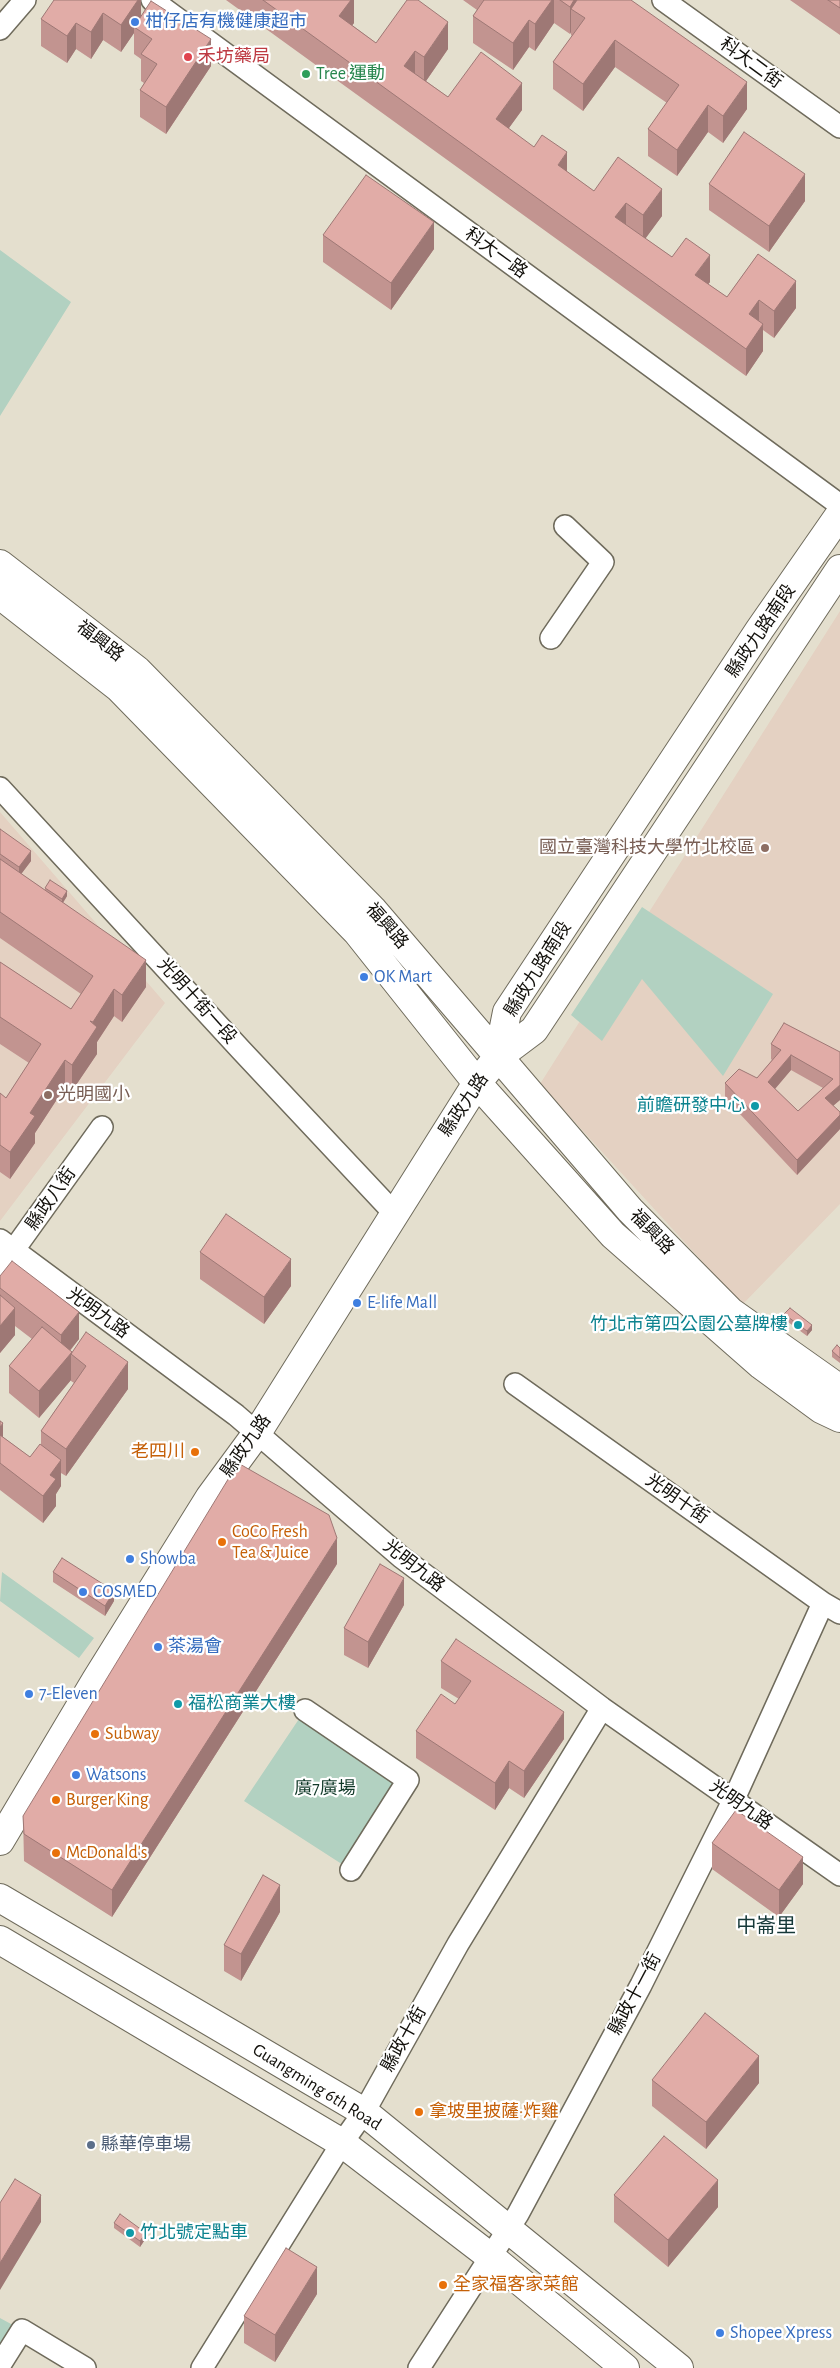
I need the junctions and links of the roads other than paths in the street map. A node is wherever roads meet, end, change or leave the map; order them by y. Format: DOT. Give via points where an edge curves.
graph roads {
  1 [pos="25,0"];
  2 [pos="152,0"];
  3 [pos="662,0"];
  4 [pos="0,29"];
  5 [pos="840,127"];
  6 [pos="840,505"];
  7 [pos="840,514"];
  8 [pos="565,526"];
  9 [pos="0,564"];
  10 [pos="840,570"];
  11 [pos="0,595"];
  12 [pos="551,638"];
  13 [pos="0,788"];
  14 [pos="498,1057"];
  15 [pos="476,1083"];
  16 [pos="102,1127"];
  17 [pos="394,1213"];
  18 [pos="7,1246"];
  19 [pos="0,1269"];
  20 [pos="515,1384"];
  21 [pos="840,1389"];
  22 [pos="840,1418"];
  23 [pos="257,1433"];
  24 [pos="832,1608"];
  25 [pos="602,1708"];
  26 [pos="305,1710"];
  27 [pos="734,1799"];
  28 [pos="0,1841"];
  29 [pos="351,1870"];
  30 [pos="840,1875"];
  31 [pos="0,1898"];
  32 [pos="0,1940"];
  33 [pos="364,2112"];
  34 [pos="342,2143"];
  35 [pos="509,2229"];
  36 [pos="492,2258"];
  37 [pos="0,2365"];
  38 [pos="85,2368"];
  39 [pos="202,2368"];
  40 [pos="419,2368"];
  41 [pos="625,2368"];
  42 [pos="679,2368"];
  1 -- 4 [label="street"];
  2 -- 6 [label="street, 科大一路"];
  3 -- 5 [label="street, 科大二街"];
  7 -- 14 [label="street, 縣政九路南段" via="760,629 507,1012"];
  8 -- 12 [label="street" via="603,562"];
  9 -- 14 [label="street, 福興路" via="137,670 373,910"];
  10 -- 14 [label="street, 縣政九路南段" via="534,1030"];
  11 -- 15 [label="street, 福興路" via="119,688 356,932"];
  13 -- 17 [label="street, 光明十街一段"];
  14 -- 15 [label="street, 縣政九路"];
  14 -- 21 [label="street, 福興路" via="630,1210 731,1312"];
  15 -- 17 [label="street, 縣政九路"];
  15 -- 22 [label="street, 福興路" via="613,1235 760,1365 821,1409"];
  16 -- 18 [label="street, 縣政八街"];
  17 -- 23 [label="street, 縣政九路"];
  18 -- 19 [label="street, 縣政八街"];
  18 -- 23 [label="street, 光明九路"];
  20 -- 24 [label="street, 光明十街"];
  23 -- 25 [label="street, 光明九路" via="401,1557"];
  23 -- 28 [label="street, 縣政九路" via="210,1497"];
  24 -- 27 [label="street, 縣政十一街"];
  25 -- 27 [label="street, 光明九路"];
  25 -- 33 [label="street, 縣政十街" via="458,1944"];
  26 -- 29 [label="street" via="408,1780"];
  27 -- 30 [label="street, 光明九路"];
  27 -- 35 [label="street, 縣政十一街" via="640,1985"];
  31 -- 33 [label="street, Guangming 6th Road"];
  32 -- 34 [label="street, Guangming 6th Road"];
  33 -- 34 [label="street, 縣政十街"];
  33 -- 35 [label="street, Guangming 6th Road"];
  34 -- 36 [label="street, Guangming 6th Road"];
  34 -- 39 [label="street, 縣政十街"];
  35 -- 36 [label="street, 縣政十一街"];
  35 -- 42 [label="street, Guangming 6th Road"];
  36 -- 40 [label="street, 縣政十一街"];
  36 -- 41 [label="street, Guangming 6th Road"];
  37 -- 38 [label="street" via="22,2330"];
}
